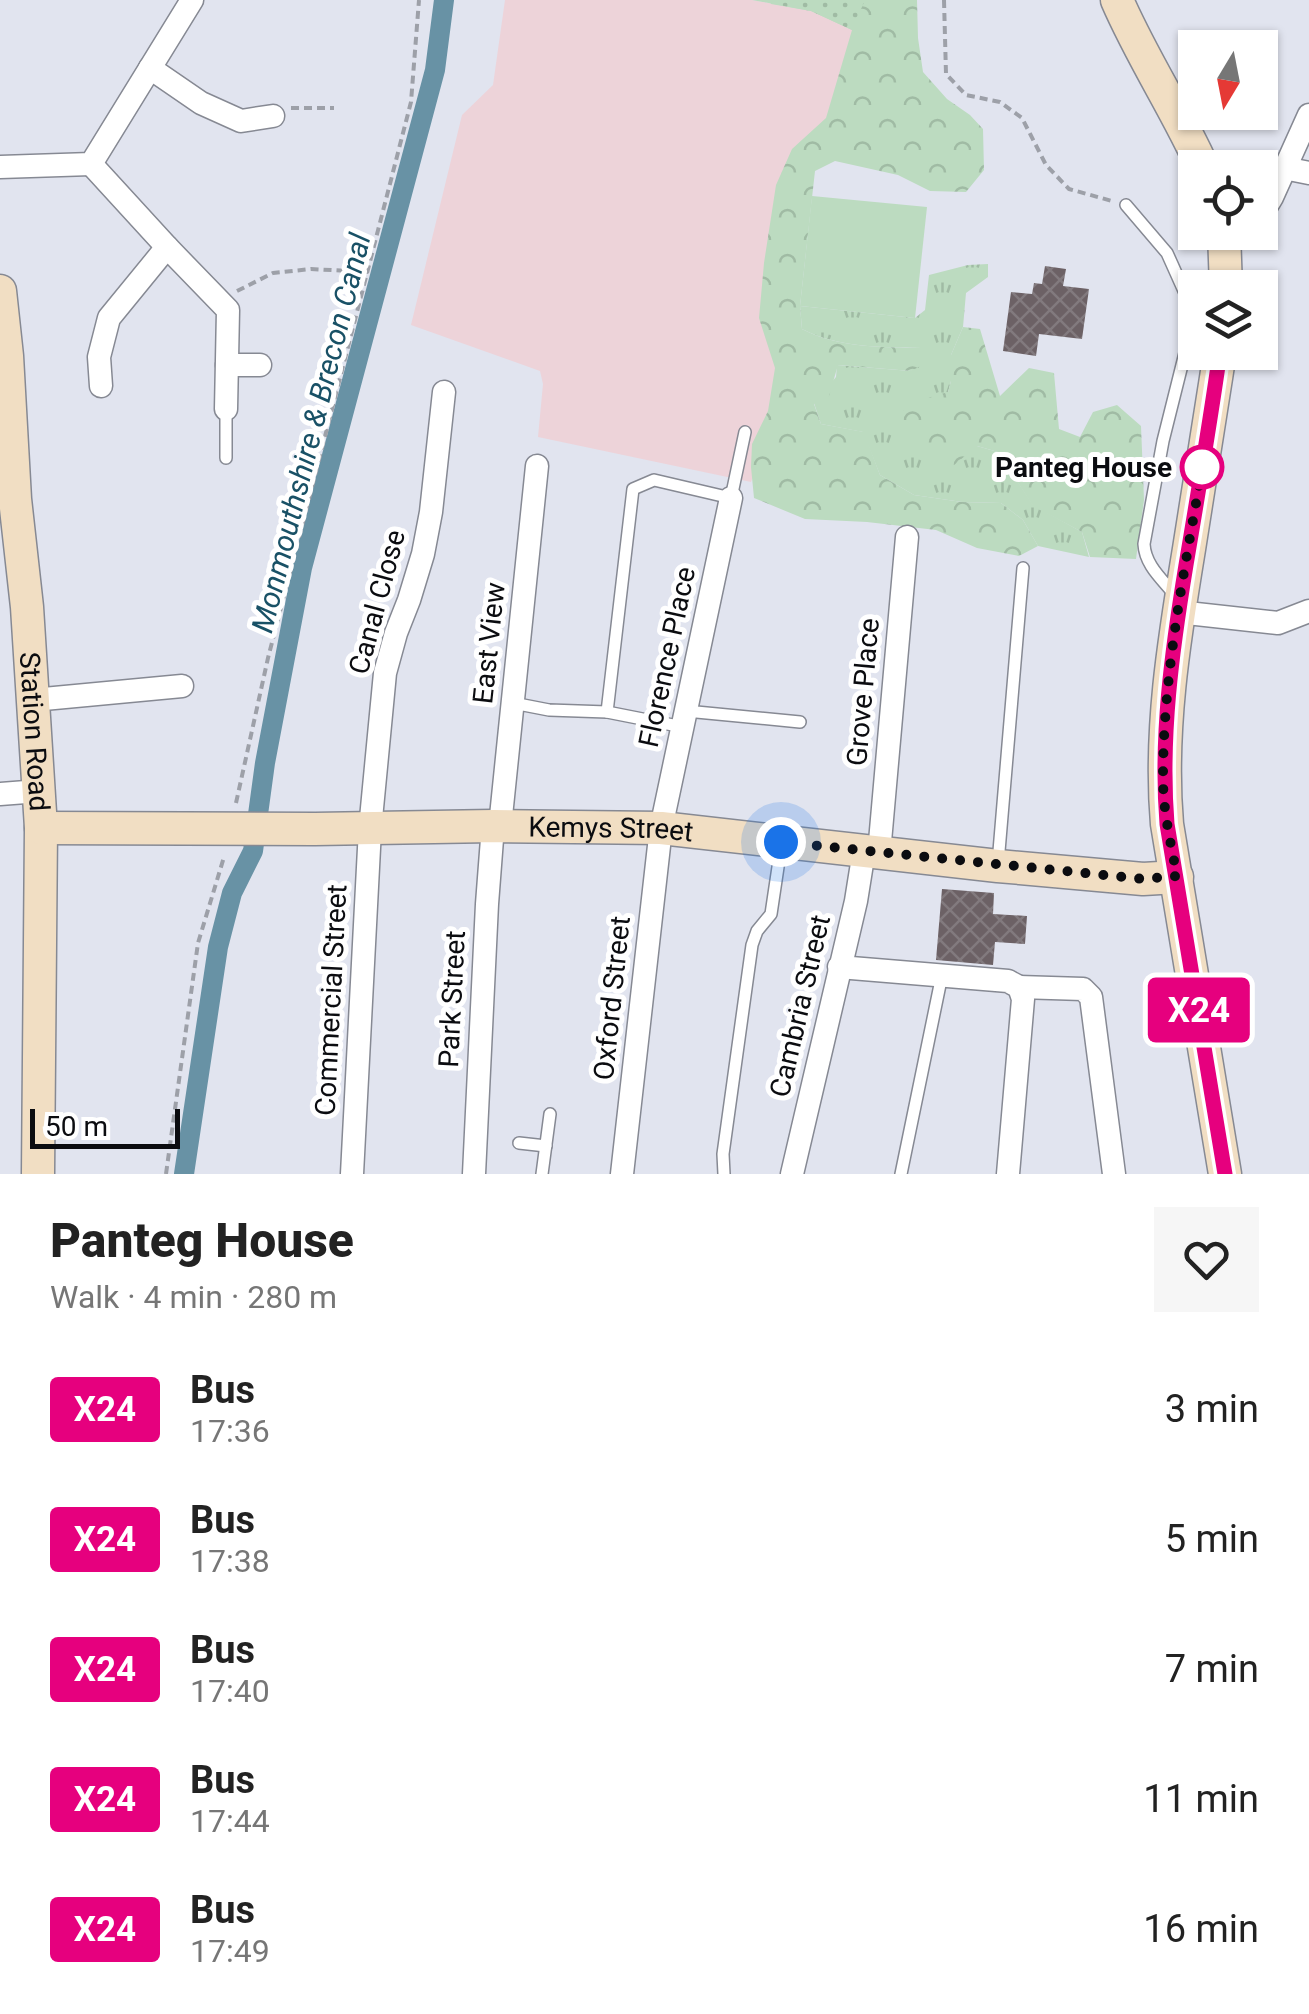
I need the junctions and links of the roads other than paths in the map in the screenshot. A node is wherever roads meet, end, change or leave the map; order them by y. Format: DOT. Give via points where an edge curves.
graph roads {
  1 [pos="192,0"];
  2 [pos="1117,0"];
  3 [pos="150,68"];
  4 [pos="1309,115"];
  5 [pos="273,116"];
  6 [pos="1195,150"];
  7 [pos="91,164"];
  8 [pos="0,167"];
  9 [pos="1278,171"];
  10 [pos="1309,173"];
  11 [pos="1278,177"];
  12 [pos="1126,205"];
  13 [pos="166,247"];
  14 [pos="0,291"];
  15 [pos="98,357"];
  16 [pos="74,358"];
  17 [pos="227,365"];
  18 [pos="260,365"];
  19 [pos="1217,370"];
  20 [pos="101,386"];
  21 [pos="444,392"];
  22 [pos="226,408"];
  23 [pos="744,432"];
  24 [pos="226,458"];
  25 [pos="537,466"];
  26 [pos="731,498"];
  27 [pos="907,537"];
  28 [pos="1023,568"];
  29 [pos="1179,606"];
  30 [pos="1309,610"];
  31 [pos="182,686"];
  32 [pos="34,700"];
  33 [pos="512,703"];
  34 [pos="606,712"];
  35 [pos="684,718"];
  36 [pos="800,722"];
  37 [pos="39,791"];
  38 [pos="0,794"];
  39 [pos="496,826"];
  40 [pos="41,828"];
  41 [pos="661,828"];
  42 [pos="370,829"];
  43 [pos="781,842"];
  44 [pos="872,852"];
  45 [pos="998,866"];
  46 [pos="1177,876"];
  47 [pos="839,967"];
  48 [pos="942,975"];
  49 [pos="1019,987"];
  50 [pos="550,1114"];
  51 [pos="519,1143"];
  52 [pos="546,1146"];
  53 [pos="38,1174"];
  54 [pos="352,1174"];
  55 [pos="474,1174"];
  56 [pos="542,1174"];
  57 [pos="622,1174"];
  58 [pos="724,1174"];
  59 [pos="792,1174"];
  60 [pos="902,1174"];
  61 [pos="1008,1174"];
  62 [pos="1114,1174"];
  63 [pos="1225,1174"];
  1 -- 3 [label="street"];
  2 -- 6 [label="street"];
  3 -- 5 [label="street" via="241,132"];
  3 -- 7 [label="street"];
  4 -- 9 [label="street"];
  7 -- 8 [label="street"];
  7 -- 13 [label="street"];
  10 -- 11 [label="street"];
  12 -- 29 [label="lane" via="1167,253 1190,302 1191,329 1144,544 1147,560"];
  13 -- 15 [label="street" via="109,318"];
  13 -- 17 [label="street" via="228,310"];
  14 -- 32 [label="street, Station Road"];
  15 -- 16 [label="street"];
  15 -- 20 [label="street"];
  17 -- 18 [label="street"];
  17 -- 22 [label="street"];
  19 -- 29 [label="street"];
  21 -- 42 [label="street, Canal Close" via="423,554 385,674"];
  22 -- 24 [label="lane"];
  23 -- 26 [label="lane"];
  25 -- 33 [label="street, East View"];
  26 -- 34 [label="lane" via="654,480 633,490"];
  26 -- 35 [label="street, Florence Place"];
  27 -- 44 [label="street, Grove Place"];
  28 -- 45 [label="lane"];
  29 -- 30 [label="street" via="1278,623"];
  29 -- 46 [label="street" via="1163,780"];
  31 -- 32 [label="street"];
  32 -- 37 [label="street, Station Road"];
  33 -- 34 [label="lane"];
  33 -- 39 [label="street, East View"];
  34 -- 35 [label="lane"];
  35 -- 36 [label="lane"];
  35 -- 41 [label="street, Florence Place"];
  37 -- 38 [label="street"];
  37 -- 40 [label="street, Station Road"];
  39 -- 41 [label="street, Kemys Street"];
  39 -- 42 [label="street, Kemys Street"];
  39 -- 55 [label="street, Park Street"];
  40 -- 42 [label="street, Kemys Street"];
  40 -- 53 [label="street, Station Road"];
  41 -- 43 [label="street, Kemys Street"];
  41 -- 57 [label="street, Oxford Street"];
  42 -- 54 [label="street, Commercial Street"];
  43 -- 44 [label="street, Kemys Street"];
  43 -- 58 [label="lane" via="771,914 752,944"];
  44 -- 45 [label="street, Kemys Street"];
  44 -- 47 [label="street, Cambria Street"];
  45 -- 46 [label="street, Kemys Street"];
  46 -- 63 [label="street"];
  47 -- 48 [label="street"];
  47 -- 59 [label="street, Cambria Street"];
  48 -- 49 [label="street"];
  48 -- 60 [label="lane"];
  49 -- 61 [label="street"];
  49 -- 62 [label="street" via="1091,996"];
  50 -- 52 [label="lane"];
  51 -- 52 [label="lane"];
  52 -- 56 [label="lane"];
}
